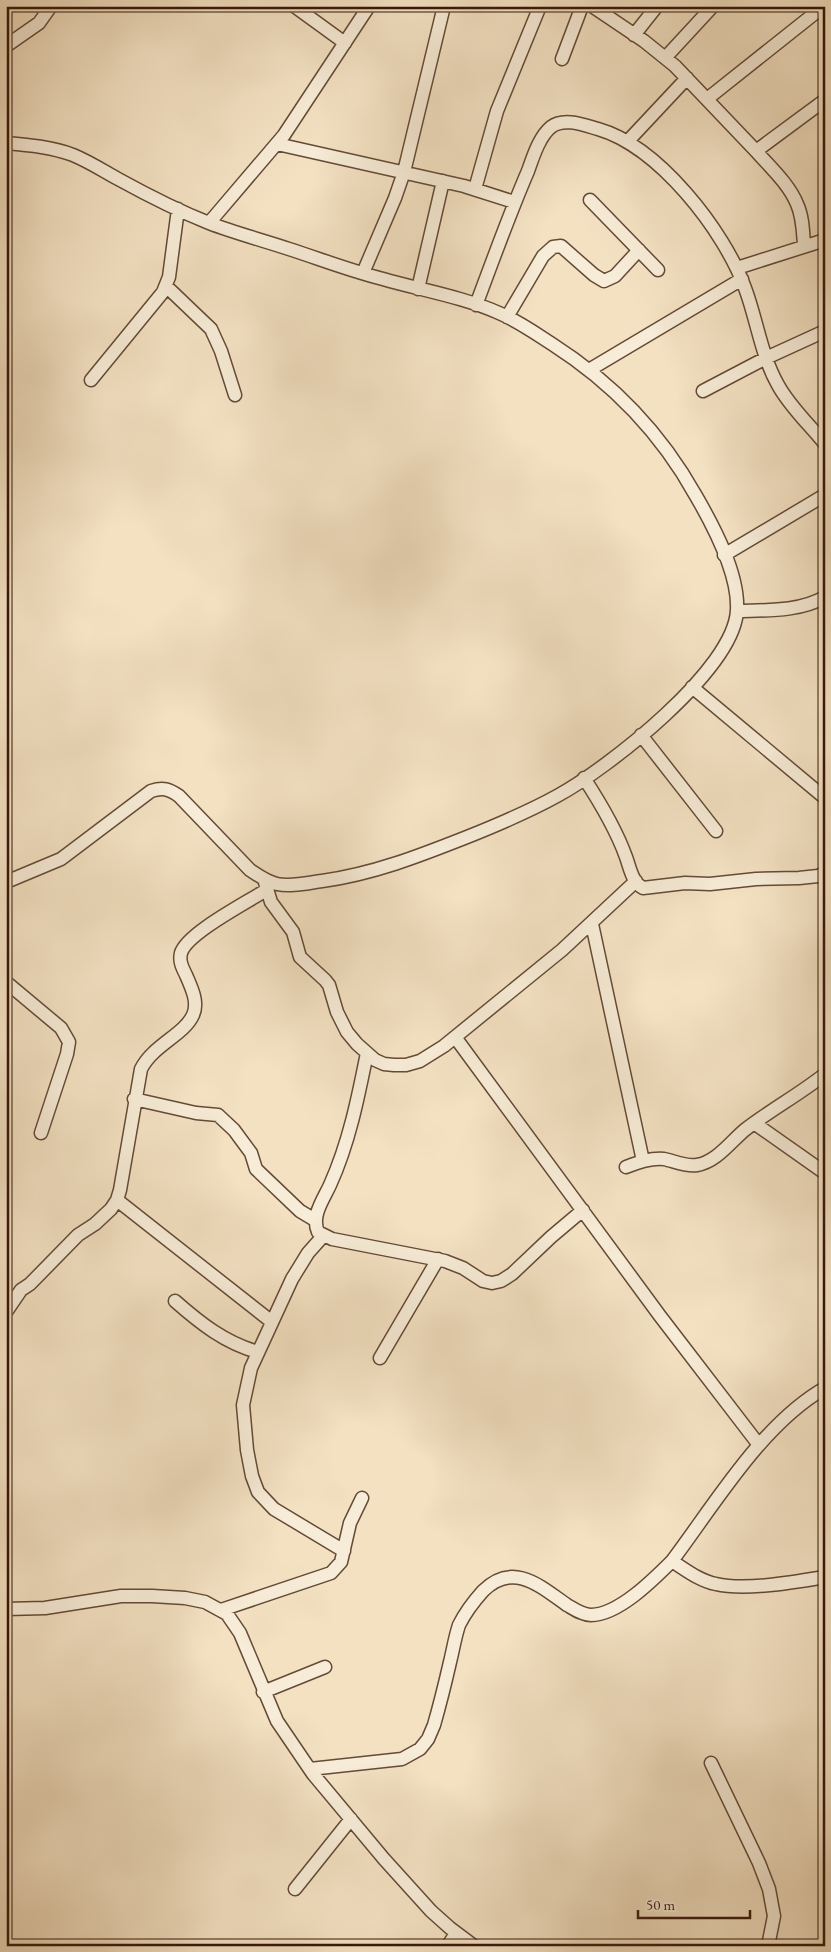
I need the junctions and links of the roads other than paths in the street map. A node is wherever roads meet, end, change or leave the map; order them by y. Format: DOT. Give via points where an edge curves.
graph roads {
  1 [pos="51,6"];
  2 [pos="294,6"];
  3 [pos="370,6"];
  4 [pos="444,6"];
  5 [pos="540,6"];
  6 [pos="582,6"];
  7 [pos="592,6"];
  8 [pos="657,6"];
  9 [pos="713,6"];
  10 [pos="824,6"];
  11 [pos="634,35"];
  12 [pos="345,42"];
  13 [pos="6,46"];
  14 [pos="562,58"];
  15 [pos="665,58"];
  16 [pos="687,78"];
  17 [pos="707,99"];
  18 [pos="825,100"];
  19 [pos="6,130"];
  20 [pos="628,141"];
  21 [pos="8,143"];
  22 [pos="277,144"];
  23 [pos="756,151"];
  24 [pos="404,172"];
  25 [pos="443,182"];
  26 [pos="475,189"];
  27 [pos="590,200"];
  28 [pos="514,202"];
  29 [pos="178,209"];
  30 [pos="208,222"];
  31 [pos="825,240"];
  32 [pos="804,246"];
  33 [pos="639,250"];
  34 [pos="658,270"];
  35 [pos="363,273"];
  36 [pos="739,274"];
  37 [pos="166,286"];
  38 [pos="418,289"];
  39 [pos="476,305"];
  40 [pos="507,317"];
  41 [pos="825,331"];
  42 [pos="766,358"];
  43 [pos="589,370"];
  44 [pos="91,380"];
  45 [pos="703,391"];
  46 [pos="235,394"];
  47 [pos="825,444"];
  48 [pos="825,495"];
  49 [pos="724,555"];
  50 [pos="825,597"];
  51 [pos="737,611"];
  52 [pos="692,687"];
  53 [pos="641,735"];
  54 [pos="584,778"];
  55 [pos="825,798"];
  56 [pos="716,831"];
  57 [pos="825,873"];
  58 [pos="6,882"];
  59 [pos="636,882"];
  60 [pos="265,885"];
  61 [pos="592,924"];
  62 [pos="6,982"];
  63 [pos="455,1038"];
  64 [pos="367,1054"];
  65 [pos="825,1074"];
  66 [pos="134,1099"];
  67 [pos="754,1123"];
  68 [pos="41,1133"];
  69 [pos="643,1161"];
  70 [pos="626,1167"];
  71 [pos="825,1173"];
  72 [pos="117,1200"];
  73 [pos="583,1210"];
  74 [pos="315,1220"];
  75 [pos="324,1235"];
  76 [pos="438,1259"];
  77 [pos="175,1301"];
  78 [pos="6,1312"];
  79 [pos="272,1322"];
  80 [pos="258,1352"];
  81 [pos="380,1358"];
  82 [pos="825,1388"];
  83 [pos="759,1445"];
  84 [pos="362,1498"];
  85 [pos="344,1551"];
  86 [pos="672,1561"];
  87 [pos="825,1577"];
  88 [pos="6,1609"];
  89 [pos="221,1610"];
  90 [pos="325,1667"];
  91 [pos="264,1692"];
  92 [pos="711,1763"];
  93 [pos="310,1770"];
  94 [pos="351,1819"];
  95 [pos="295,1889"];
  96 [pos="456,1933"];
  97 [pos="448,1946"];
  98 [pos="474,1946"];
  99 [pos="768,1946"];
  1 -- 13 [label="street" via="39,22"];
  2 -- 12 [label="street"];
  3 -- 12 [label="street"];
  4 -- 24 [label="street"];
  5 -- 26 [label="street" via="497,112"];
  6 -- 14 [label="street"];
  7 -- 11 [label="street"];
  8 -- 11 [label="street"];
  9 -- 15 [label="street"];
  10 -- 17 [label="street"];
  11 -- 15 [label="street"];
  12 -- 22 [label="street"];
  15 -- 16 [label="street"];
  16 -- 17 [label="street"];
  16 -- 20 [label="street"];
  17 -- 23 [label="street"];
  18 -- 23 [label="street"];
  19 -- 21 [label="street"];
  20 -- 28 [label="street" via="586,125 556,124 542,138"];
  20 -- 36 [label="street" via="662,168 697,206 718,234"];
  21 -- 29 [label="street" via="50,148 75,156"];
  22 -- 24 [label="street"];
  22 -- 30 [label="street"];
  23 -- 32 [label="street" via="798,204"];
  24 -- 25 [label="street"];
  24 -- 35 [label="street"];
  25 -- 26 [label="street"];
  25 -- 38 [label="street"];
  26 -- 28 [label="street"];
  27 -- 33 [label="street"];
  28 -- 39 [label="street"];
  29 -- 30 [label="street"];
  29 -- 37 [label="street"];
  30 -- 35 [label="street"];
  31 -- 32 [label="street"];
  32 -- 36 [label="street"];
  33 -- 34 [label="street"];
  33 -- 40 [label="street" via="615,276 604,280 561,246 553,247 543,256"];
  35 -- 38 [label="street"];
  36 -- 42 [label="street"];
  36 -- 43 [label="street"];
  37 -- 44 [label="street" via="157,302"];
  37 -- 46 [label="street" via="211,329"];
  38 -- 39 [label="street"];
  39 -- 40 [label="street"];
  40 -- 43 [label="street"];
  41 -- 42 [label="street"];
  42 -- 45 [label="street"];
  42 -- 47 [label="street" via="777,384"];
  43 -- 49 [label="street" via="624,400 666,447 700,502"];
  48 -- 49 [label="street"];
  49 -- 51 [label="street" via="736,593"];
  50 -- 51 [label="street" via="790,609"];
  51 -- 52 [label="street" via="733,631 723,651"];
  52 -- 53 [label="street"];
  52 -- 55 [label="street"];
  53 -- 54 [label="street"];
  53 -- 56 [label="street"];
  54 -- 59 [label="street" via="612,825"];
  54 -- 60 [label="street" via="558,795 487,829 366,874 295,885"];
  57 -- 59 [label="street" via="799,878 648,888 642,888"];
  58 -- 60 [label="street" via="61,859 151,791 160,788 179,796"];
  59 -- 61 [label="street"];
  60 -- 64 [label="street" via="271,902 293,932 300,957 326,980 342,1021"];
  60 -- 66 [label="street" via="186,944 180,958 194,996 194,1013 145,1060"];
  61 -- 63 [label="street"];
  61 -- 69 [label="street"];
  62 -- 68 [label="street" via="61,1028 69,1042"];
  63 -- 64 [label="street" via="431,1055 406,1065 384,1064"];
  63 -- 73 [label="street"];
  64 -- 74 [label="street" via="348,1135"];
  65 -- 67 [label="street"];
  66 -- 72 [label="street"];
  66 -- 74 [label="street" via="196,1113 218,1114 252,1153 256,1169 300,1211"];
  67 -- 69 [label="street" via="711,1159 698,1165 661,1159"];
  67 -- 71 [label="street"];
  69 -- 70 [label="street"];
  72 -- 78 [label="street" via="104,1216 78,1235 30,1284 20,1290"];
  72 -- 79 [label="street"];
  73 -- 76 [label="street" via="501,1281 483,1281 463,1268"];
  73 -- 83 [label="street"];
  74 -- 75 [label="street" via="318,1232"];
  75 -- 76 [label="street"];
  75 -- 79 [label="street" via="296,1273"];
  76 -- 81 [label="street"];
  77 -- 80 [label="street" via="225,1339"];
  79 -- 80 [label="street"];
  80 -- 85 [label="street" via="243,1405 247,1450 258,1492 274,1509"];
  82 -- 83 [label="street" via="797,1406"];
  83 -- 86 [label="street"];
  84 -- 85 [label="street" via="350,1523"];
  85 -- 89 [label="street" via="341,1562 331,1572"];
  86 -- 87 [label="street" via="703,1580 729,1586"];
  86 -- 93 [label="street" via="635,1594 598,1615 576,1611 532,1581 510,1576 498,1580 477,1598 459,1626 434,1725 420,1749 402,1759"];
  88 -- 89 [label="street" via="46,1608 120,1596 152,1596 206,1602"];
  89 -- 91 [label="street" via="240,1634"];
  90 -- 91 [label="street"];
  91 -- 93 [label="street" via="277,1721"];
  92 -- 99 [label="street" via="760,1863 769,1889 774,1916"];
  93 -- 94 [label="street"];
  94 -- 95 [label="street"];
  94 -- 96 [label="street" via="424,1903"];
  96 -- 97 [label="street"];
  96 -- 98 [label="street"];
}
